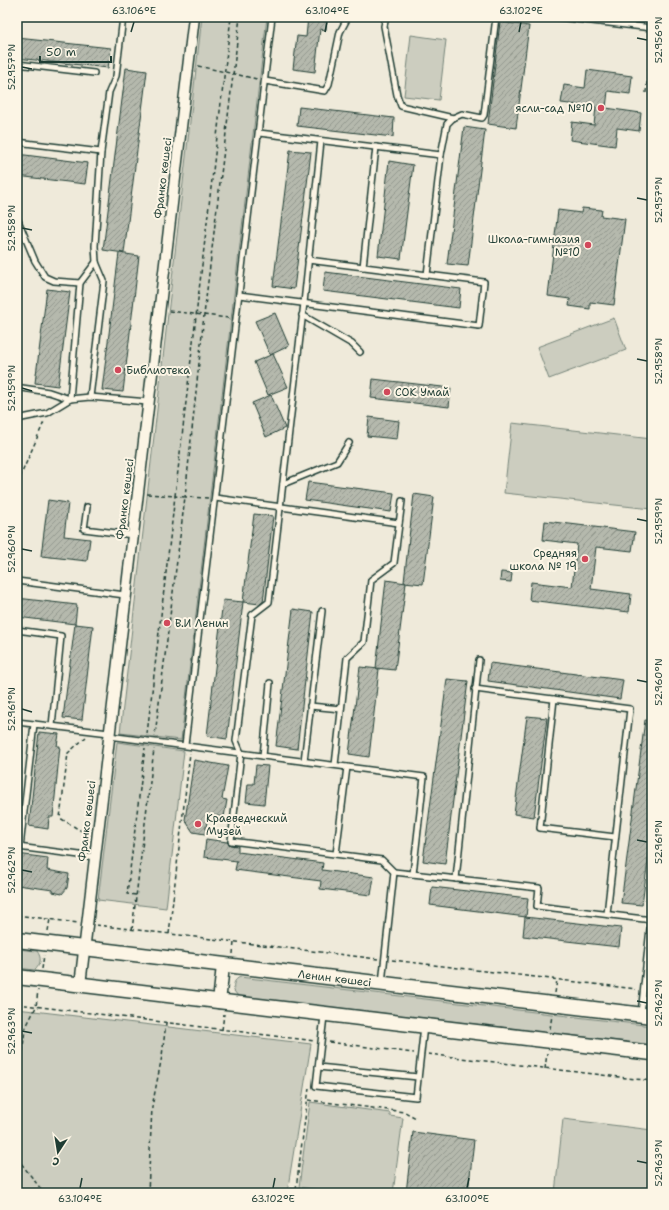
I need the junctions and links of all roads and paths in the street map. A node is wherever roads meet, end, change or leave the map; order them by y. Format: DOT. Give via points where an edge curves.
graph roads {
  1 [pos="123,17"];
  2 [pos="194,17"];
  3 [pos="231,17"];
  4 [pos="240,17"];
  5 [pos="272,17"];
  6 [pos="348,17"];
  7 [pos="386,17"];
  8 [pos="496,17"];
  9 [pos="557,17"];
  10 [pos="604,20"];
  11 [pos="652,28"];
  12 [pos="652,36"];
  13 [pos="17,64"];
  14 [pos="188,64"];
  15 [pos="225,71"];
  16 [pos="233,73"];
  17 [pos="94,74"];
  18 [pos="265,81"];
  19 [pos="646,93"];
  20 [pos="453,118"];
  21 [pos="259,134"];
  22 [pos="321,141"];
  23 [pos="17,142"];
  24 [pos="376,147"];
  25 [pos="101,152"];
  26 [pos="441,155"];
  27 [pos="17,218"];
  28 [pos="308,260"];
  29 [pos="96,262"];
  30 [pos="363,267"];
  31 [pos="427,275"];
  32 [pos="80,283"];
  33 [pos="239,295"];
  34 [pos="304,303"];
  35 [pos="159,310"];
  36 [pos="197,314"];
  37 [pos="204,315"];
  38 [pos="302,315"];
  39 [pos="237,318"];
  40 [pos="360,352"];
  41 [pos="17,388"];
  42 [pos="90,397"];
  43 [pos="70,399"];
  44 [pos="148,402"];
  45 [pos="47,413"];
  46 [pos="17,419"];
  47 [pos="349,443"];
  48 [pos="17,484"];
  49 [pos="283,484"];
  50 [pos="138,494"];
  51 [pos="175,496"];
  52 [pos="185,497"];
  53 [pos="215,498"];
  54 [pos="402,501"];
  55 [pos="280,506"];
  56 [pos="87,507"];
  57 [pos="399,523"];
  58 [pos="133,535"];
  59 [pos="17,581"];
  60 [pos="125,594"];
  61 [pos="322,611"];
  62 [pos="17,630"];
  63 [pos="479,660"];
  64 [pos="270,683"];
  65 [pos="476,689"];
  66 [pos="554,699"];
  67 [pos="310,706"];
  68 [pos="341,709"];
  69 [pos="17,722"];
  70 [pos="34,724"];
  71 [pos="52,726"];
  72 [pos="93,731"];
  73 [pos="109,734"];
  74 [pos="146,740"];
  75 [pos="154,742"];
  76 [pos="185,745"];
  77 [pos="191,746"];
  78 [pos="241,753"];
  79 [pos="263,756"];
  80 [pos="304,761"];
  81 [pos="335,765"];
  82 [pos="347,767"];
  83 [pos="615,837"];
  84 [pos="97,840"];
  85 [pos="19,847"];
  86 [pos="336,854"];
  87 [pos="95,857"];
  88 [pos="394,872"];
  89 [pos="413,874"];
  90 [pos="456,879"];
  91 [pos="136,895"];
  92 [pos="607,914"];
  93 [pos="17,915"];
  94 [pos="50,920"];
  95 [pos="652,920"];
  96 [pos="87,924"];
  97 [pos="132,930"];
  98 [pos="169,934"];
  99 [pos="17,940"];
  100 [pos="46,943"];
  101 [pos="84,948"];
  102 [pos="384,960"];
  103 [pos="223,966"];
  104 [pos="17,977"];
  105 [pos="40,980"];
  106 [pos="556,980"];
  107 [pos="80,985"];
  108 [pos="382,985"];
  109 [pos="644,990"];
  110 [pos="219,1002"];
  111 [pos="17,1004"];
  112 [pos="22,1005"];
  113 [pos="553,1005"];
  114 [pos="17,1007"];
  115 [pos="36,1007"];
  116 [pos="324,1015"];
  117 [pos="646,1016"];
  118 [pos="166,1023"];
  119 [pos="424,1026"];
  120 [pos="321,1042"];
  121 [pos="548,1042"];
  122 [pos="652,1053"];
  123 [pos="421,1054"];
  124 [pos="318,1067"];
  125 [pos="545,1069"];
  126 [pos="418,1077"];
  127 [pos="652,1081"];
  128 [pos="310,1085"];
  129 [pos="17,1100"];
  130 [pos="308,1100"];
  131 [pos="416,1118"];
  132 [pos="17,1158"];
  133 [pos="296,1189"];
  134 [pos="44,1193"];
  135 [pos="148,1193"];
  1 -- 25 [label="lane" via="116,76 109,92"];
  2 -- 14 [label="street, Франко көшесі"];
  3 -- 15 [label="path"];
  4 -- 16 [label="path"];
  5 -- 18 [label="lane"];
  6 -- 18 [label="lane" via="340,32 329,84 325,91"];
  7 -- 20 [label="lane" via="384,26 401,106"];
  8 -- 20 [label="lane" via="484,115 482,118 462,114"];
  9 -- 10 [label="lane"];
  10 -- 11 [label="lane"];
  12 -- 19 [label="path"];
  13 -- 17 [label="lane"];
  14 -- 15 [label="path"];
  14 -- 35 [label="street, Франко көшесі"];
  15 -- 16 [label="path"];
  15 -- 36 [label="path"];
  16 -- 18 [label="path"];
  16 -- 37 [label="path"];
  18 -- 21 [label="lane"];
  20 -- 26 [label="lane" via="447,124"];
  21 -- 22 [label="lane"];
  21 -- 33 [label="lane"];
  22 -- 24 [label="lane"];
  22 -- 28 [label="lane"];
  23 -- 25 [label="lane"];
  24 -- 26 [label="lane"];
  24 -- 30 [label="lane"];
  25 -- 29 [label="lane"];
  26 -- 31 [label="lane"];
  27 -- 32 [label="lane" via="35,261 45,277"];
  28 -- 30 [label="lane"];
  28 -- 34 [label="lane"];
  29 -- 32 [label="lane"];
  29 -- 42 [label="lane" via="104,281"];
  30 -- 31 [label="lane"];
  31 -- 34 [label="lane" via="484,282 479,326"];
  32 -- 43 [label="lane"];
  33 -- 34 [label="lane"];
  33 -- 39 [label="lane"];
  34 -- 38 [label="lane"];
  35 -- 36 [label="path"];
  35 -- 44 [label="street, Франко көшесі"];
  36 -- 37 [label="path"];
  36 -- 51 [label="path"];
  37 -- 39 [label="path"];
  37 -- 52 [label="path"];
  38 -- 40 [label="lane" via="352,344"];
  38 -- 49 [label="lane"];
  39 -- 53 [label="lane"];
  41 -- 43 [label="lane" via="49,392"];
  42 -- 43 [label="lane"];
  42 -- 44 [label="lane"];
  43 -- 45 [label="lane"];
  44 -- 50 [label="street, Франко көшесі"];
  45 -- 46 [label="lane"];
  45 -- 48 [label="path"];
  47 -- 49 [label="lane" via="337,462"];
  49 -- 55 [label="lane"];
  50 -- 51 [label="path"];
  50 -- 58 [label="street, Франко көшесі"];
  51 -- 52 [label="path"];
  51 -- 74 [label="path"];
  52 -- 53 [label="path"];
  52 -- 75 [label="path"];
  53 -- 55 [label="lane"];
  53 -- 76 [label="lane"];
  54 -- 57 [label="lane"];
  55 -- 57 [label="lane"];
  55 -- 78 [label="lane" via="269,602 252,615 236,741"];
  56 -- 58 [label="lane" via="84,529"];
  57 -- 68 [label="lane" via="394,563 372,580 364,642 347,658"];
  58 -- 60 [label="street, Франко көшесі"];
  59 -- 60 [label="lane"];
  60 -- 73 [label="street, Франко көшесі"];
  61 -- 67 [label="lane"];
  62 -- 71 [label="lane" via="61,636"];
  63 -- 65 [label="lane"];
  64 -- 79 [label="lane"];
  65 -- 66 [label="lane"];
  65 -- 90 [label="lane"];
  66 -- 83 [label="lane" via="540,828"];
  66 -- 83 [label="lane" via="630,708"];
  67 -- 68 [label="lane"];
  67 -- 80 [label="lane"];
  68 -- 81 [label="lane"];
  69 -- 70 [label="lane"];
  70 -- 71 [label="lane"];
  70 -- 85 [label="lane"];
  71 -- 72 [label="lane"];
  72 -- 73 [label="lane"];
  72 -- 84 [label="path" via="68,753 60,818"];
  73 -- 74 [label="lane"];
  73 -- 84 [label="street, Франко көшесі"];
  74 -- 75 [label="lane"];
  74 -- 91 [label="path" via="127,894"];
  75 -- 76 [label="lane"];
  75 -- 91 [label="path"];
  76 -- 77 [label="lane"];
  77 -- 78 [label="lane"];
  77 -- 98 [label="path"];
  78 -- 79 [label="lane"];
  78 -- 86 [label="lane" via="231,841"];
  79 -- 80 [label="lane"];
  80 -- 81 [label="lane"];
  81 -- 82 [label="lane"];
  82 -- 86 [label="lane"];
  82 -- 89 [label="lane" via="424,777"];
  83 -- 92 [label="lane"];
  84 -- 87 [label="street, Франко көшесі"];
  85 -- 87 [label="lane"];
  86 -- 88 [label="lane" via="382,860"];
  87 -- 96 [label="street, Франко көшесі"];
  88 -- 89 [label="lane"];
  88 -- 102 [label="lane"];
  89 -- 90 [label="lane"];
  90 -- 92 [label="lane" via="539,888 537,906"];
  91 -- 97 [label="path"];
  92 -- 95 [label="lane"];
  93 -- 94 [label="path"];
  94 -- 96 [label="path"];
  94 -- 100 [label="path"];
  95 -- 109 [label="lane"];
  96 -- 97 [label="path"];
  96 -- 101 [label="street, Франко көшесі"];
  97 -- 98 [label="path"];
  98 -- 102 [label="path"];
  99 -- 100 [label="main road, Ленин көшесі"];
  100 -- 101 [label="main road, Ленин көшесі"];
  100 -- 105 [label="path"];
  101 -- 103 [label="main road, Ленин көшесі"];
  101 -- 107 [label="street, Франко көшесі"];
  102 -- 106 [label="path"];
  102 -- 108 [label="lane"];
  103 -- 108 [label="main road, Ленин көшесі"];
  103 -- 110 [label="street"];
  104 -- 105 [label="main road"];
  105 -- 107 [label="main road"];
  105 -- 115 [label="path"];
  106 -- 109 [label="path"];
  106 -- 113 [label="path"];
  107 -- 110 [label="main road"];
  108 -- 113 [label="main road, Ленин көшесі"];
  109 -- 117 [label="lane"];
  110 -- 116 [label="main road"];
  111 -- 112 [label="path"];
  112 -- 114 [label="path"];
  112 -- 115 [label="path"];
  113 -- 117 [label="main road, Ленин көшесі"];
  113 -- 121 [label="path"];
  115 -- 118 [label="path"];
  115 -- 129 [label="path" via="25,1030"];
  116 -- 119 [label="main road"];
  116 -- 120 [label="lane"];
  118 -- 120 [label="path"];
  118 -- 135 [label="path" via="152,1107"];
  119 -- 121 [label="main road"];
  119 -- 123 [label="lane"];
  120 -- 123 [label="path"];
  120 -- 124 [label="lane"];
  121 -- 122 [label="main road"];
  121 -- 125 [label="path"];
  123 -- 125 [label="path"];
  123 -- 126 [label="lane"];
  124 -- 126 [label="lane"];
  124 -- 126 [label="lane" via="316,1086 416,1097"];
  125 -- 127 [label="path"];
  128 -- 130 [label="path"];
  130 -- 131 [label="path" via="405,1112"];
  130 -- 133 [label="path"];
  132 -- 134 [label="path"];
}
